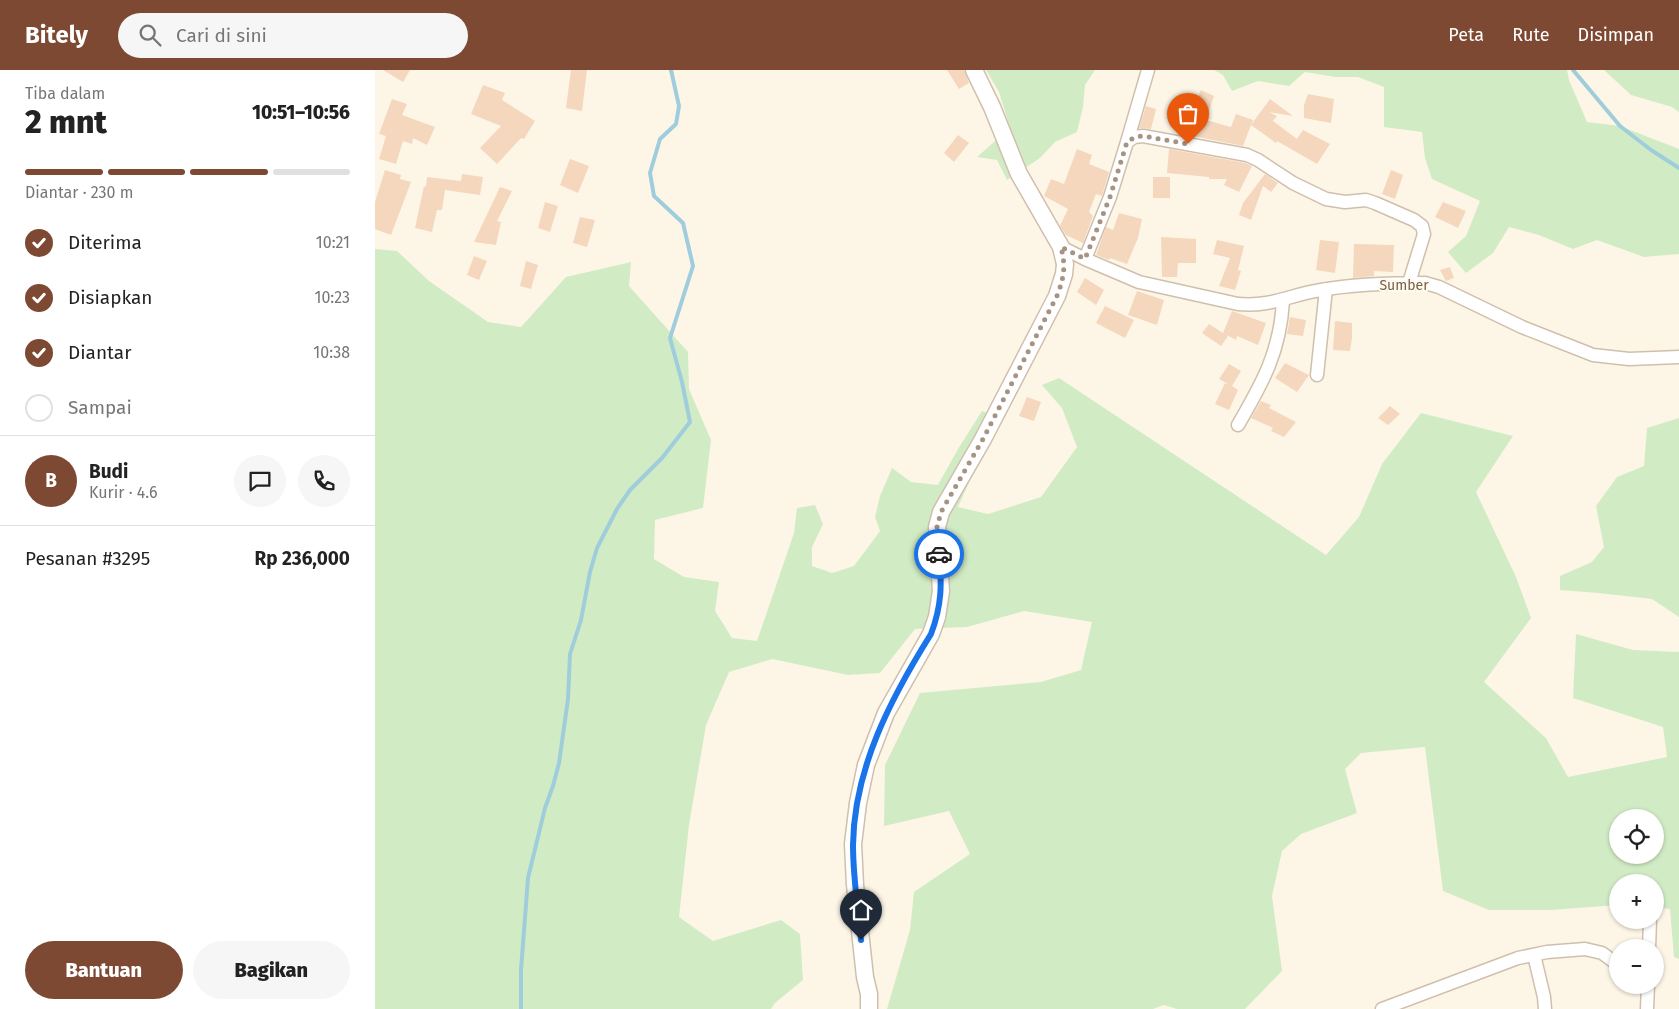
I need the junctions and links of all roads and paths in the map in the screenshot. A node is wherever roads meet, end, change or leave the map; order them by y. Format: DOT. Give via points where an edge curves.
graph roads {
  1 [pos="974,70"];
  2 [pos="1148,70"];
  3 [pos="1127,142"];
  4 [pos="1061,247"];
  5 [pos="1085,259"];
  6 [pos="1409,283"];
  7 [pos="1326,289"];
  8 [pos="1283,301"];
  9 [pos="1679,358"];
  10 [pos="1317,375"];
  11 [pos="1237,425"];
  12 [pos="1534,955"];
  13 [pos="1609,958"];
  14 [pos="1646,994"];
  15 [pos="869,1009"];
  16 [pos="1383,1009"];
  17 [pos="1545,1009"];
  18 [pos="1647,1009"];
  1 -- 4 [label="street" via="1019,174"];
  2 -- 3 [label="street"];
  3 -- 5 [label="street" via="1110,197"];
  3 -- 6 [label="street" via="1143,136 1242,154 1326,199 1345,202 1366,200 1415,220 1422,226 1424,234"];
  4 -- 5 [label="street, Sumber"];
  4 -- 15 [label="street" via="1065,274 1057,296 941,512 937,527 941,591 937,616 931,634 886,712 866,765 853,844"];
  5 -- 8 [label="street, Sumber" via="1120,275 1238,304 1254,306"];
  6 -- 7 [label="street, Sumber"];
  6 -- 9 [label="street, Sumber" via="1439,287 1522,327 1593,355 1629,359"];
  7 -- 8 [label="street, Sumber"];
  7 -- 10 [label="street"];
  8 -- 11 [label="street" via="1275,352"];
  12 -- 13 [label="street" via="1585,950 1602,953"];
  12 -- 16 [label="street" via="1518,958"];
  12 -- 17 [label="street"];
  14 -- 18 [label="street"];
}
